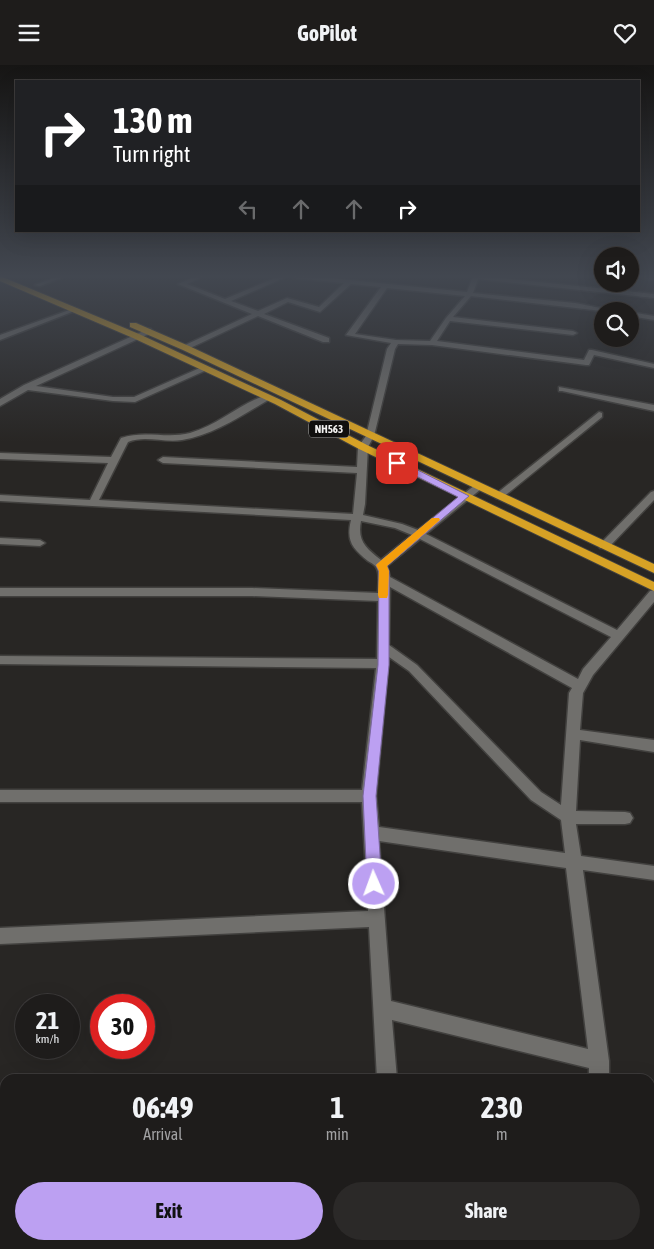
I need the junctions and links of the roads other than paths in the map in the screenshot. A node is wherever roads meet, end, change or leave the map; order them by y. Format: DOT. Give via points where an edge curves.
graph roads {
  1 [pos="18,331"];
  2 [pos="124,331"];
  3 [pos="148,331"];
  4 [pos="222,331"];
  5 [pos="304,331"];
  6 [pos="353,331"];
  7 [pos="440,331"];
  8 [pos="557,331"];
  9 [pos="573,333"];
  10 [pos="136,336"];
  11 [pos="0,338"];
  12 [pos="326,340"];
  13 [pos="396,342"];
  14 [pos="432,343"];
  15 [pos="186,348"];
  16 [pos="654,366"];
  17 [pos="206,369"];
  18 [pos="27,387"];
  19 [pos="562,389"];
  20 [pos="267,397"];
  21 [pos="0,403"];
  22 [pos="654,408"];
  23 [pos="599,415"];
  24 [pos="370,435"];
  25 [pos="363,447"];
  26 [pos="0,456"];
  27 [pos="113,459"];
  28 [pos="163,460"];
  29 [pos="362,470"];
  30 [pos="478,487"];
  31 [pos="654,494"];
  32 [pos="464,496"];
  33 [pos="499,496"];
  34 [pos="0,499"];
  35 [pos="93,503"];
  36 [pos="356,517"];
  37 [pos="419,534"];
  38 [pos="0,541"];
  39 [pos="40,543"];
  40 [pos="604,546"];
  41 [pos="382,565"];
  42 [pos="654,569"];
  43 [pos="384,579"];
  44 [pos="654,587"];
  45 [pos="0,592"];
  46 [pos="654,594"];
  47 [pos="383,597"];
  48 [pos="618,637"];
  49 [pos="384,647"];
  50 [pos="0,660"];
  51 [pos="383,665"];
  52 [pos="580,685"];
  53 [pos="573,734"];
  54 [pos="654,746"];
  55 [pos="0,796"];
  56 [pos="369,796"];
  57 [pos="568,817"];
  58 [pos="625,818"];
  59 [pos="372,833"];
  60 [pos="574,862"];
  61 [pos="654,873"];
  62 [pos="376,919"];
  63 [pos="0,935"];
  64 [pos="382,1008"];
  65 [pos="599,1061"];
  66 [pos="387,1074"];
  67 [pos="599,1074"];
  1 -- 11 [label="street"];
  2 -- 10 [label="highway, NH563"];
  3 -- 10 [label="street"];
  3 -- 15 [label="highway, NH563"];
  4 -- 15 [label="street"];
  5 -- 12 [label="street"];
  6 -- 13 [label="street" via="350,335"];
  7 -- 14 [label="street"];
  8 -- 9 [label="street"];
  10 -- 17 [label="highway, NH563"];
  10 -- 18 [label="street"];
  13 -- 14 [label="street"];
  13 -- 24 [label="street" via="391,349"];
  14 -- 16 [label="street" via="586,363 592,352"];
  15 -- 24 [label="highway, NH563"];
  17 -- 18 [label="street" via="135,400"];
  17 -- 20 [label="highway, NH563"];
  18 -- 21 [label="street"];
  19 -- 22 [label="street"];
  20 -- 25 [label="highway, NH563"];
  20 -- 27 [label="street" via="186,437 129,437 120,445"];
  23 -- 33 [label="street"];
  24 -- 25 [label="street"];
  24 -- 30 [label="highway, NH563"];
  25 -- 29 [label="street"];
  25 -- 32 [label="highway, NH563"];
  26 -- 27 [label="street"];
  27 -- 35 [label="street"];
  28 -- 29 [label="street"];
  29 -- 36 [label="street"];
  30 -- 32 [label="street"];
  30 -- 33 [label="highway, NH563"];
  31 -- 40 [label="street"];
  32 -- 37 [label="street"];
  32 -- 44 [label="highway, NH563"];
  33 -- 40 [label="highway, NH563"];
  34 -- 35 [label="street"];
  35 -- 36 [label="street"];
  36 -- 37 [label="street"];
  36 -- 41 [label="street" via="354,531 360,549"];
  37 -- 41 [label="street"];
  37 -- 48 [label="street"];
  38 -- 39 [label="street"];
  40 -- 42 [label="highway, NH563"];
  41 -- 43 [label="street"];
  43 -- 47 [label="street"];
  43 -- 52 [label="street"];
  45 -- 47 [label="street" via="252,592"];
  46 -- 48 [label="street"];
  47 -- 49 [label="street"];
  48 -- 52 [label="street"];
  49 -- 51 [label="street"];
  49 -- 57 [label="street" via="413,668 536,796"];
  50 -- 51 [label="street"];
  51 -- 56 [label="street"];
  52 -- 53 [label="street" via="576,693"];
  53 -- 54 [label="street"];
  53 -- 57 [label="street"];
  55 -- 56 [label="street"];
  56 -- 59 [label="street"];
  57 -- 58 [label="street"];
  57 -- 60 [label="street"];
  59 -- 60 [label="street"];
  59 -- 62 [label="street"];
  60 -- 61 [label="street"];
  60 -- 65 [label="street"];
  62 -- 63 [label="street"];
  62 -- 64 [label="street"];
  64 -- 65 [label="street"];
  64 -- 66 [label="street"];
  65 -- 67 [label="street"];
}
